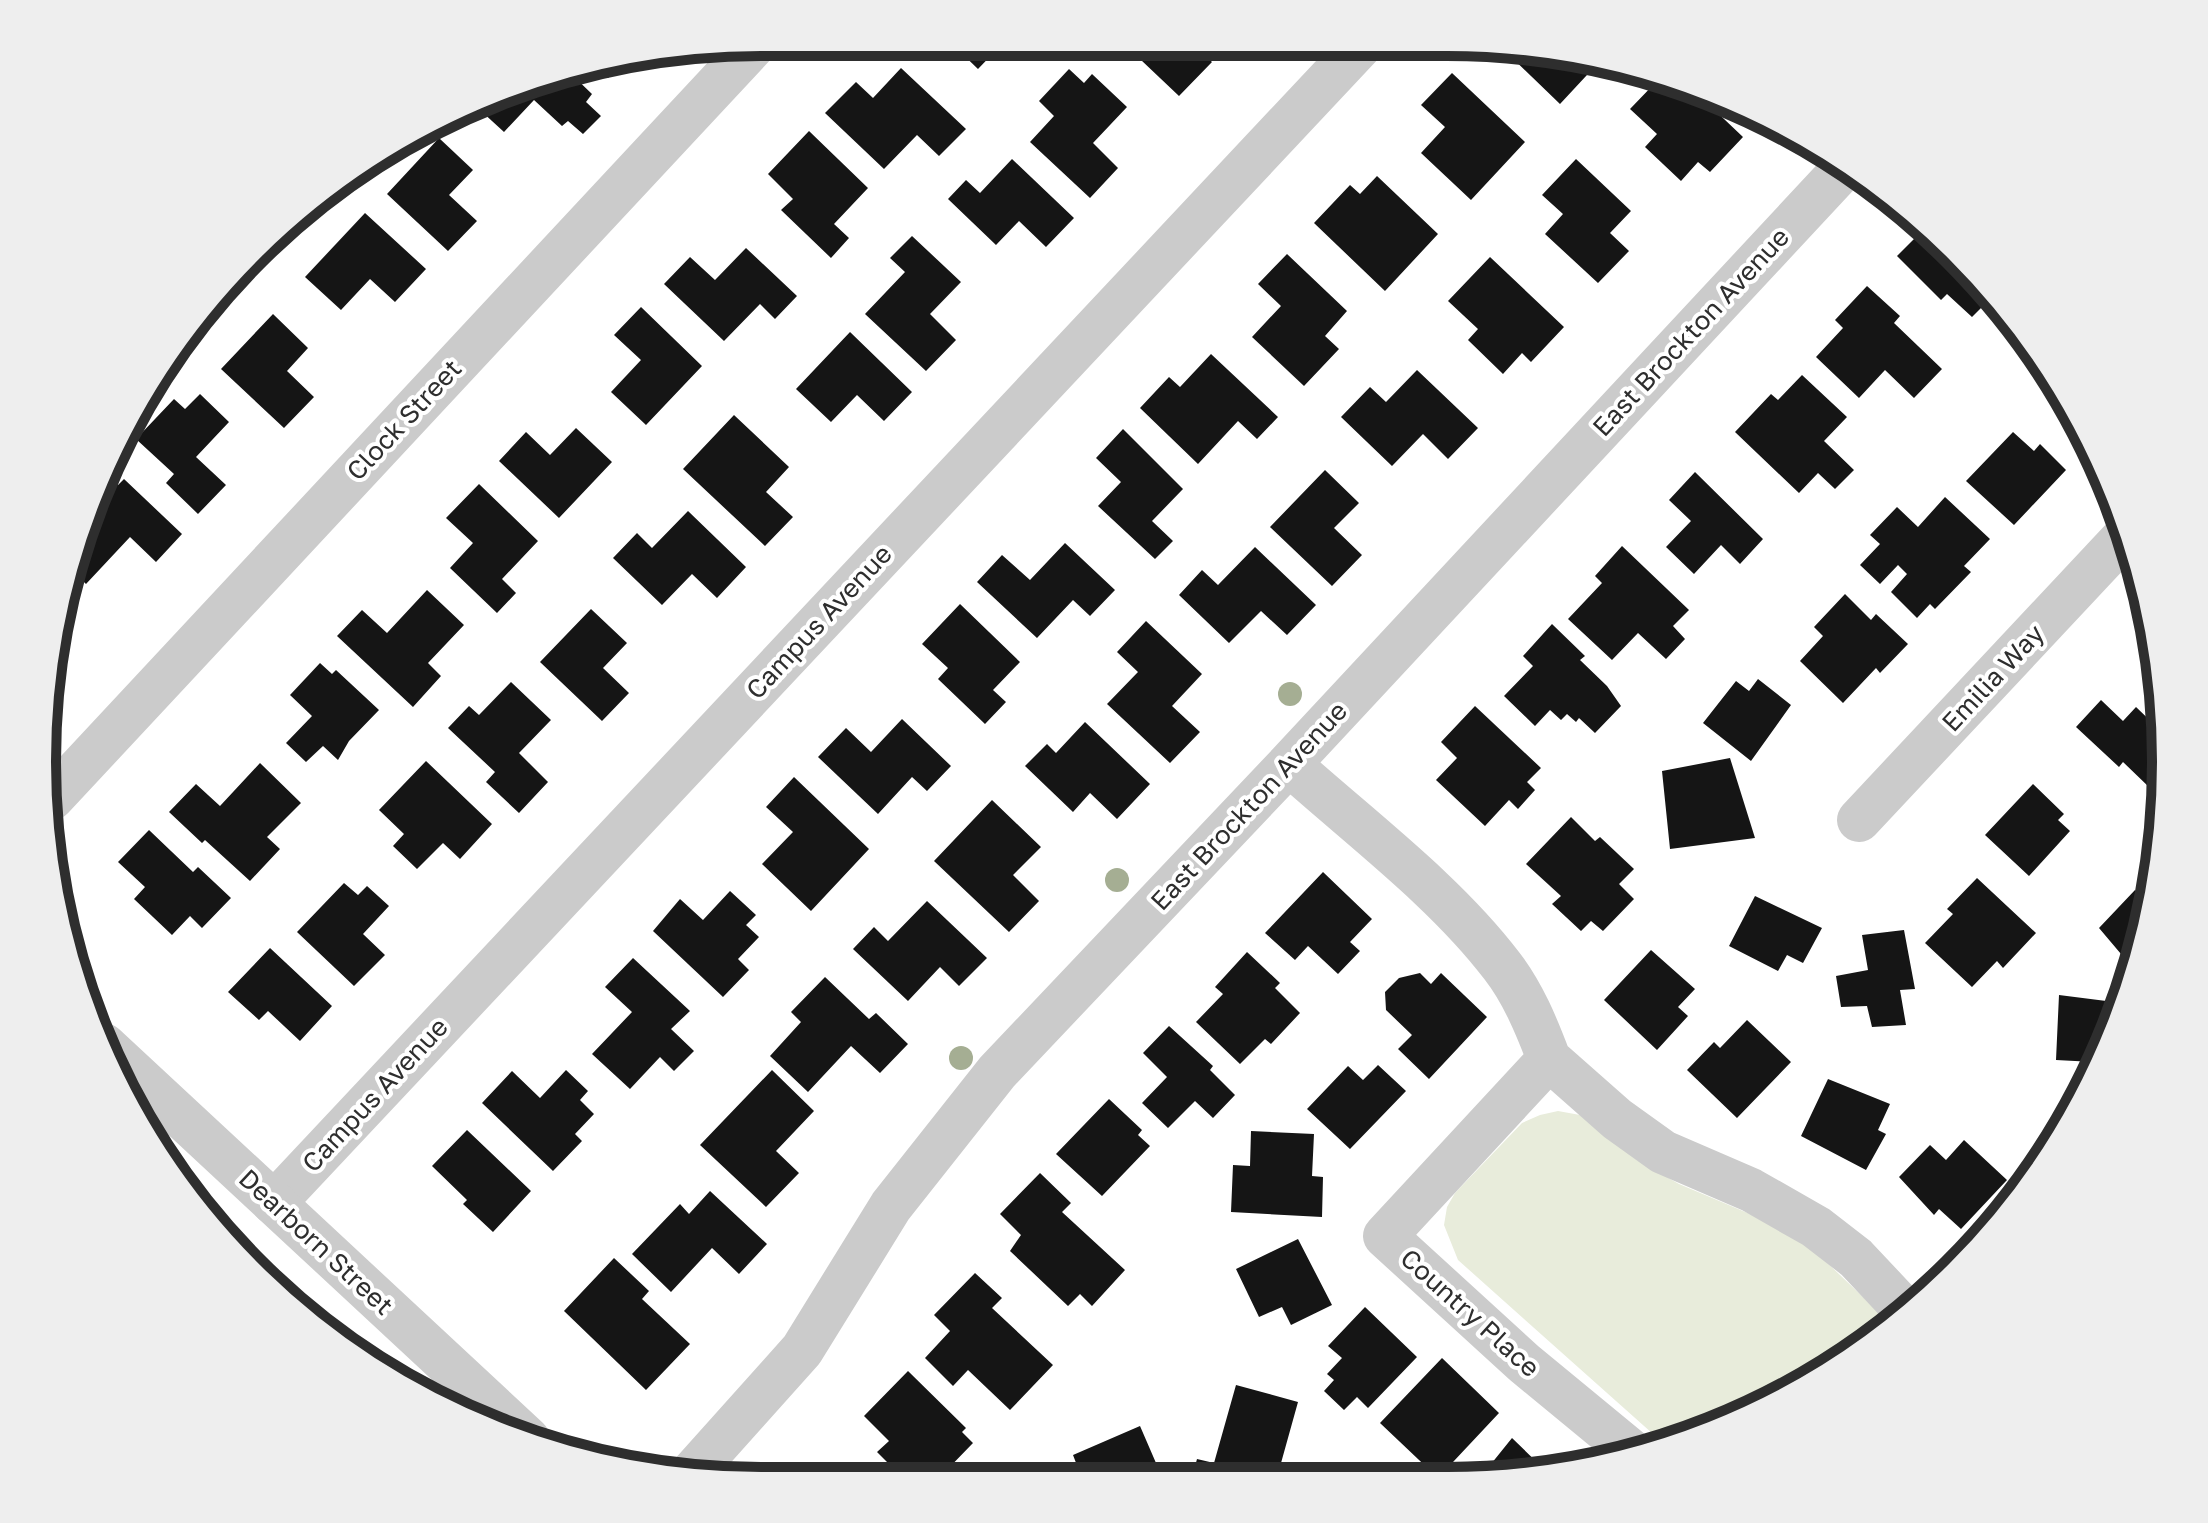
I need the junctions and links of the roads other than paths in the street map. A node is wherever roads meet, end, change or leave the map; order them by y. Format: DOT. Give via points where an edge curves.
graph roads {
  1 [pos="1351,56"];
  2 [pos="743,57"];
  3 [pos="1838,175"];
  4 [pos="2118,544"];
  5 [pos="1289,764"];
  6 [pos="57,792"];
  7 [pos="1859,820"];
  8 [pos="1549,1059"];
  9 [pos="125,1064"];
  10 [pos="274,1203"];
  11 [pos="1898,1303"];
  12 [pos="506,1419"];
  13 [pos="1623,1444"];
  14 [pos="700,1464"];
  1 -- 10 [label="street, Campus Avenue"];
  2 -- 6 [label="street, Clock Street"];
  3 -- 5 [label="street, East Brockton Avenue"];
  4 -- 7 [label="street, Emilia Way"];
  5 -- 8 [label="street" via="1449,906 1504,967"];
  5 -- 14 [label="street, East Brockton Avenue" via="997,1072 891,1206 802,1350"];
  8 -- 11 [label="street" via="1663,1152 1751,1190 1816,1227 1856,1258"];
  8 -- 13 [label="street, Country Place" via="1385,1236"];
  9 -- 10 [label="street, Dearborn Street"];
  10 -- 12 [label="street, Dearborn Street"];
}
